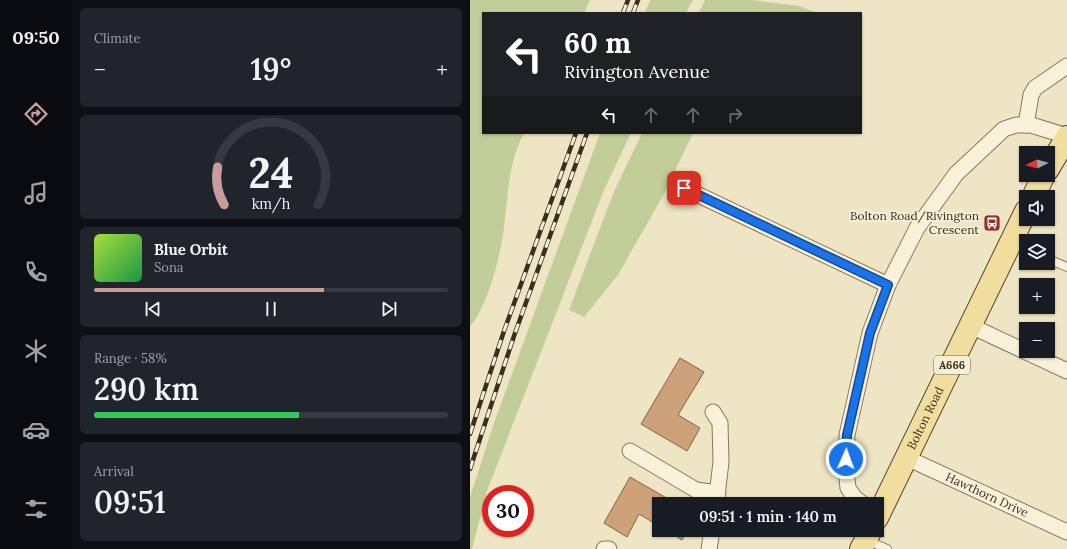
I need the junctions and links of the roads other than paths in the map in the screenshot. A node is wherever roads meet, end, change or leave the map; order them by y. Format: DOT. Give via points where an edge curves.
graph roads {
  1 [pos="1067,66"];
  2 [pos="1026,125"];
  3 [pos="1067,136"];
  4 [pos="1055,157"];
  5 [pos="684,188"];
  6 [pos="1023,226"];
  7 [pos="1018,246"];
  8 [pos="1055,262"];
  9 [pos="1067,267"];
  10 [pos="888,285"];
  11 [pos="971,326"];
  12 [pos="1067,371"];
  13 [pos="713,412"];
  14 [pos="630,451"];
  15 [pos="907,458"];
  16 [pos="714,497"];
  17 [pos="717,497"];
  18 [pos="854,497"];
  19 [pos="884,500"];
  20 [pos="1067,532"];
  21 [pos="711,537"];
  22 [pos="879,537"];
  23 [pos="604,549"];
  24 [pos="609,549"];
  25 [pos="709,549"];
  26 [pos="887,549"];
  1 -- 2 [label="street" via="1035,88 1031,95"];
  2 -- 3 [label="street"];
  2 -- 10 [label="street" via="1004,129 956,174 917,228"];
  3 -- 4 [label="main road"];
  5 -- 10 [label="street"];
  6 -- 7 [label="main road, Bolton Road / A666"];
  7 -- 11 [label="main road, Bolton Road / A666"];
  8 -- 9 [label="lane"];
  10 -- 18 [label="street" via="870,333 847,435 848,488"];
  11 -- 12 [label="street"];
  11 -- 15 [label="main road, Bolton Road / A666"];
  13 -- 17 [label="street" via="720,423 721,462"];
  14 -- 16 [label="street" via="696,490"];
  15 -- 19 [label="main road, Bolton Road / A666"];
  15 -- 20 [label="street, Hawthorn Drive"];
  21 -- 25 [label="street"];
  22 -- 26 [label="lane"];
  23 -- 24 [label="street"];
}
